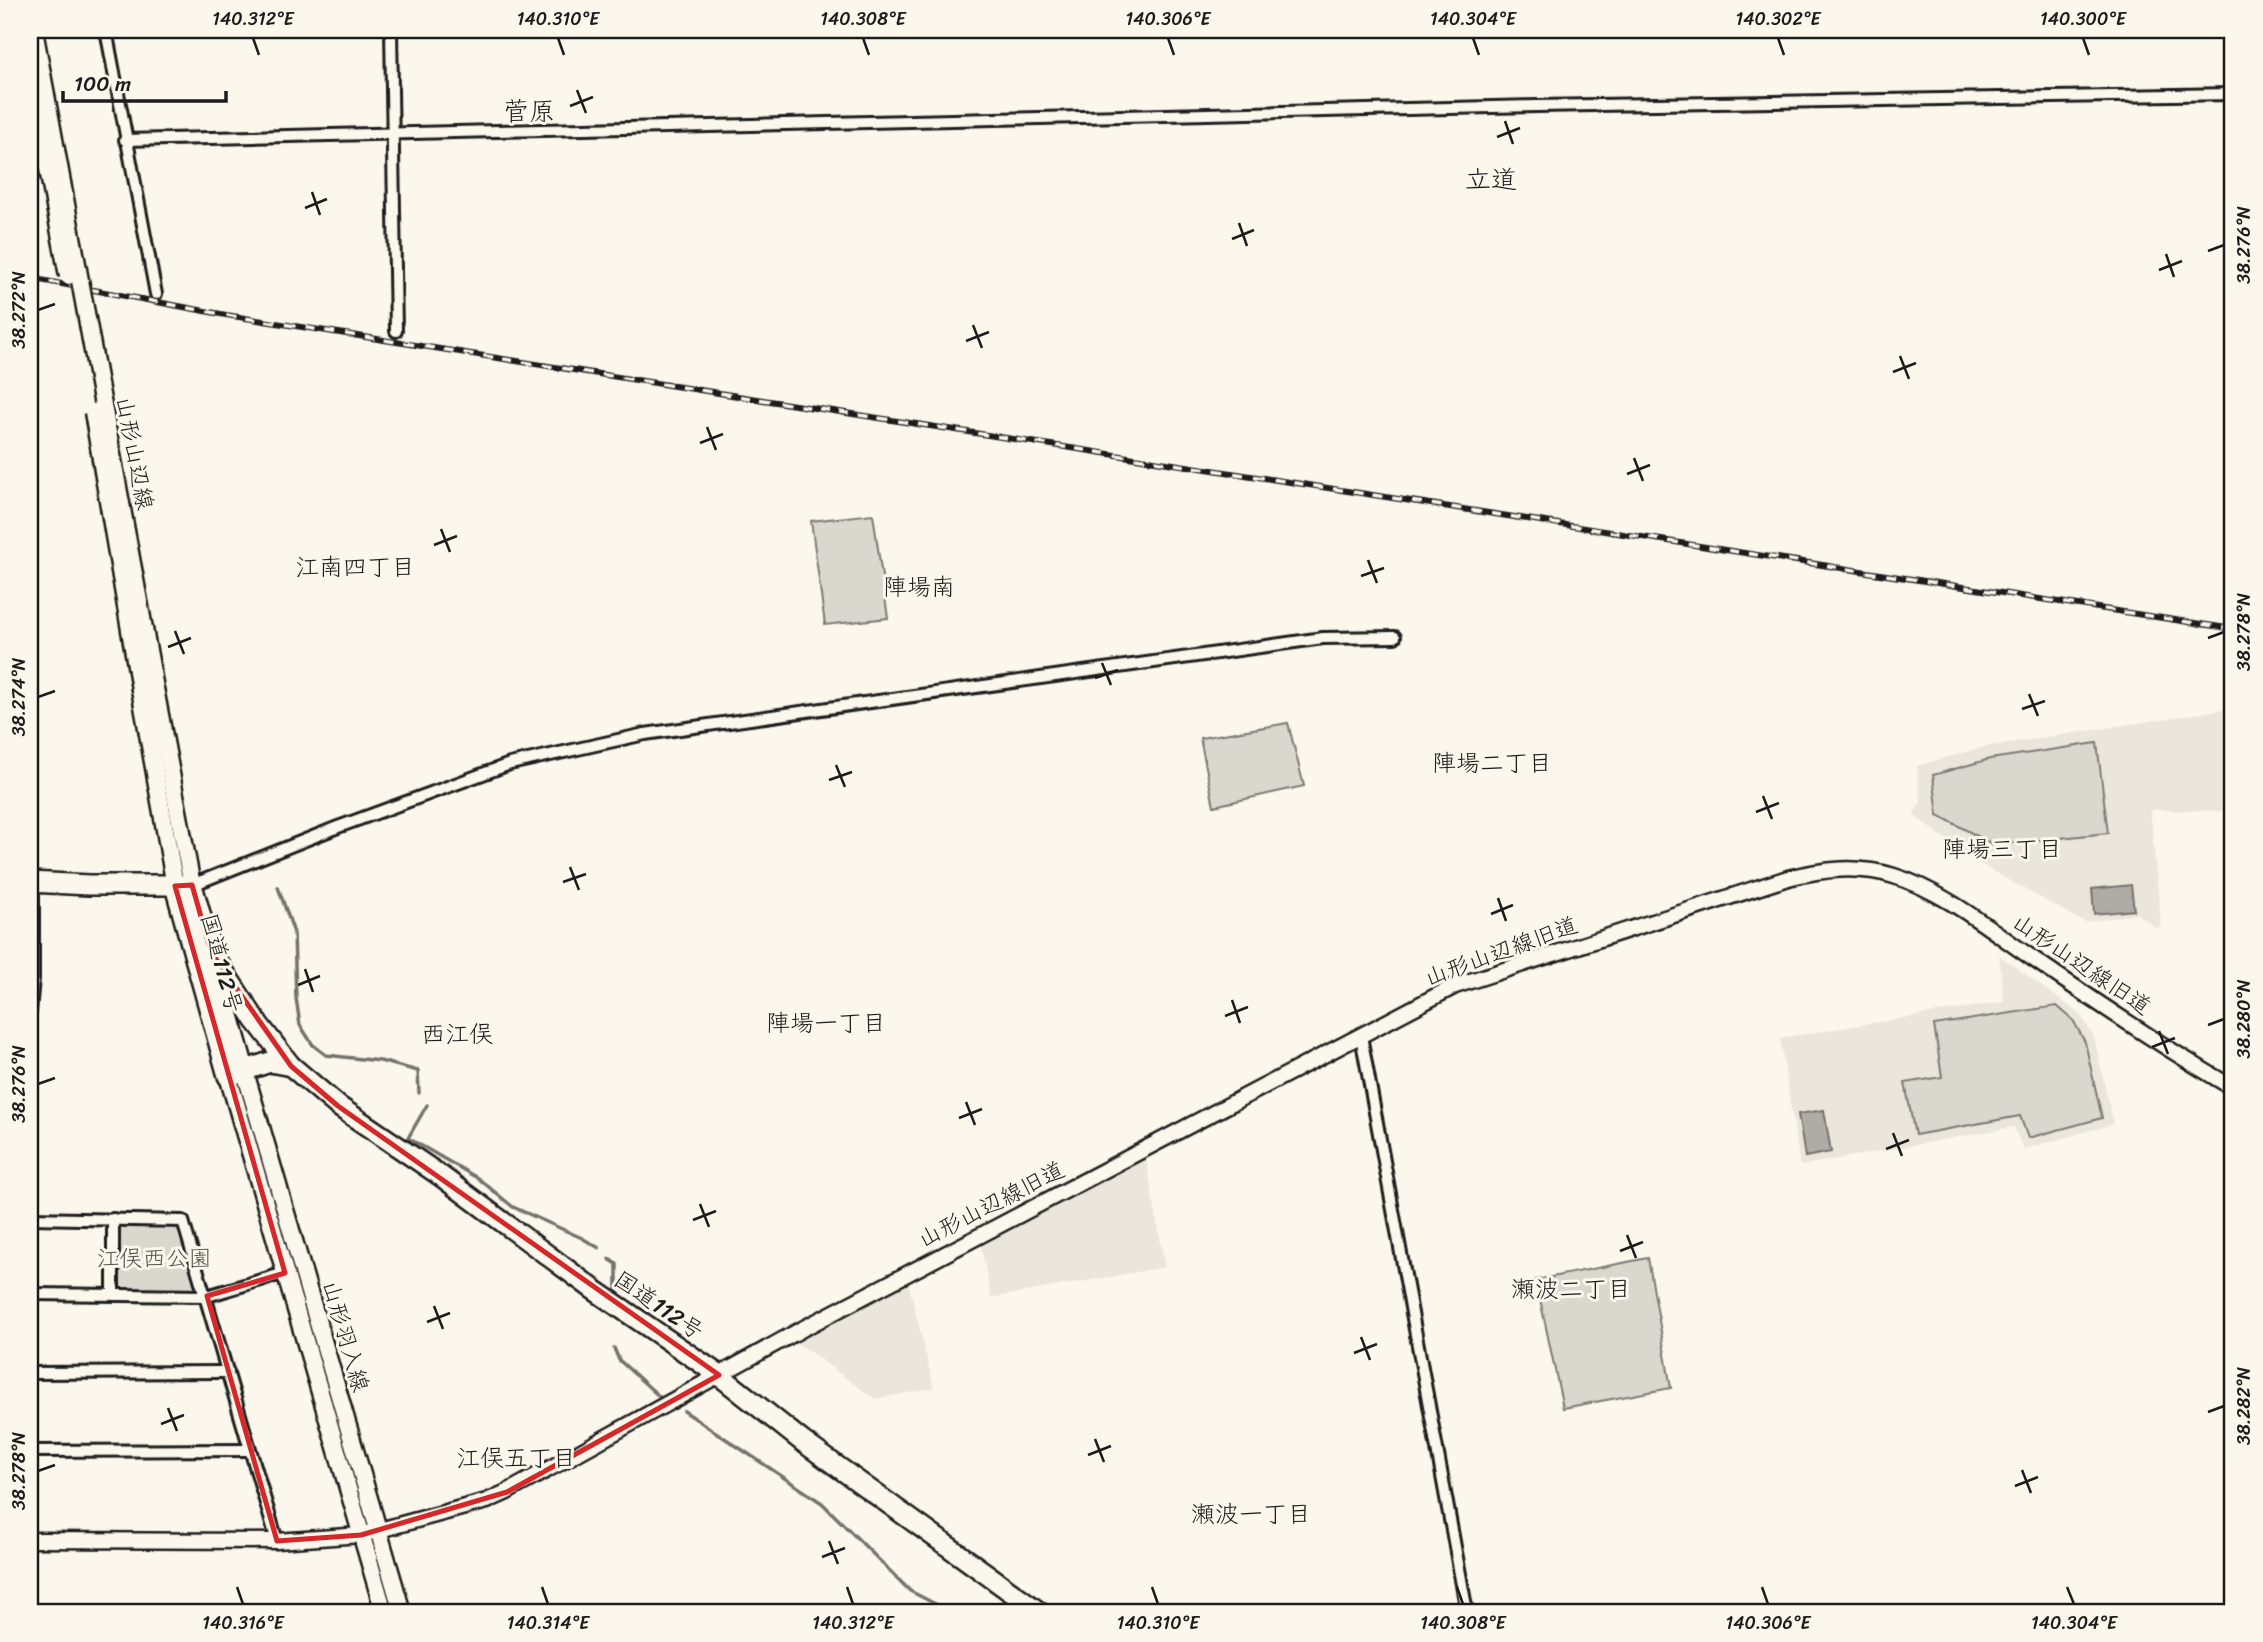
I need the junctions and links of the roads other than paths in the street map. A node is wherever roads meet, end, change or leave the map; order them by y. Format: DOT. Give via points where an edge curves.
graph roads {
  1 [pos="34,30"];
  2 [pos="106,30"];
  3 [pos="391,30"];
  4 [pos="30,73"];
  5 [pos="2233,94"];
  6 [pos="393,132"];
  7 [pos="125,140"];
  8 [pos="156,294"];
  9 [pos="396,331"];
  10 [pos="1395,637"];
  11 [pos="147,686"];
  12 [pos="31,882"];
  13 [pos="184,886"];
  14 [pos="211,952"];
  15 [pos="30,1012"];
  16 [pos="1362,1036"];
  17 [pos="291,1066"];
  18 [pos="237,1074"];
  19 [pos="2233,1088"];
  20 [pos="30,1218"];
  21 [pos="113,1219"];
  22 [pos="285,1273"];
  23 [pos="30,1294"];
  24 [pos="113,1294"];
  25 [pos="207,1296"];
  26 [pos="228,1372"];
  27 [pos="30,1373"];
  28 [pos="719,1375"];
  29 [pos="250,1450"];
  30 [pos="30,1451"];
  31 [pos="378,1531"];
  32 [pos="361,1535"];
  33 [pos="30,1539"];
  34 [pos="276,1541"];
  35 [pos="384,1612"];
  36 [pos="402,1612"];
  37 [pos="1039,1612"];
  38 [pos="1467,1612"];
  1 -- 11 [label="main road, 山形山辺線, bridge"];
  2 -- 7 [label="street"];
  3 -- 6 [label="street"];
  4 -- 11 [label="main road, 山形山辺線, bridge"];
  5 -- 6 [label="street"];
  6 -- 7 [label="street"];
  6 -- 9 [label="street"];
  7 -- 8 [label="street"];
  10 -- 13 [label="street" via="1323,638 1173,658 580,747 510,764"];
  11 -- 13 [label="main road, 山形山辺線"];
  12 -- 13 [label="highway"];
  12 -- 15 [label="street"];
  13 -- 14 [label="highway, 国道112号"];
  13 -- 18 [label="highway, 国道112号"];
  14 -- 17 [label="highway, 国道112号"];
  14 -- 18 [label="highway, 国道112号"];
  16 -- 19 [label="street, 山形山辺線旧道" via="1455,986 1511,967 1788,878 1820,870 1861,870 1923,887"];
  16 -- 28 [label="street, 山形山辺線旧道"];
  16 -- 38 [label="street"];
  17 -- 18 [label="highway" via="270,1062"];
  17 -- 28 [label="highway, 国道112号" via="338,1106"];
  18 -- 22 [label="main road, 山形羽入線"];
  18 -- 31 [label="main road, 山形羽入線"];
  20 -- 21 [label="street"];
  21 -- 24 [label="street"];
  21 -- 25 [label="street" via="183,1221"];
  22 -- 25 [label="street"];
  22 -- 32 [label="main road, 山形羽入線"];
  23 -- 24 [label="street"];
  24 -- 25 [label="street"];
  25 -- 26 [label="street"];
  26 -- 27 [label="street"];
  26 -- 29 [label="street"];
  28 -- 31 [label="street, 山形山辺線旧道" via="507,1492"];
  28 -- 37 [label="highway, 国道112号" via="802,1441"];
  29 -- 30 [label="street"];
  29 -- 34 [label="street"];
  31 -- 32 [label="street, 山形山辺線旧道"];
  31 -- 36 [label="main road, 山形羽入線"];
  32 -- 34 [label="street, 山形山辺線旧道"];
  32 -- 35 [label="main road, 山形羽入線"];
  33 -- 34 [label="street, 山形山辺線旧道"];
}
